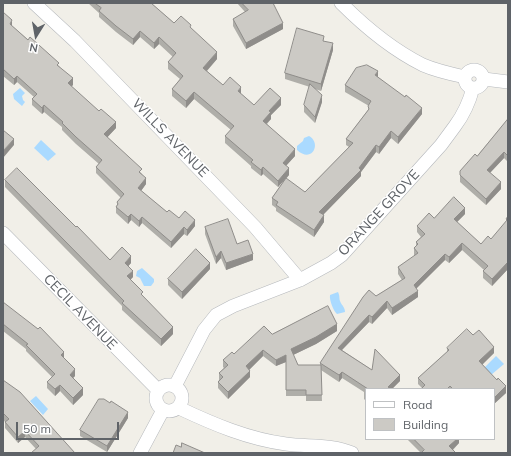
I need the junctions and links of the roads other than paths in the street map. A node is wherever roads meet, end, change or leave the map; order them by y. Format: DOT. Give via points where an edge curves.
graph roads {
  1 [pos="34,3"];
  2 [pos="341,3"];
  3 [pos="465,77"];
  4 [pos="484,79"];
  5 [pos="508,82"];
  6 [pos="473,88"];
  7 [pos="3,233"];
  8 [pos="300,280"];
  9 [pos="175,386"];
  10 [pos="158,390"];
  11 [pos="179,408"];
  12 [pos="163,410"];
  13 [pos="140,453"];
  14 [pos="352,453"];
  1 -- 8 [label="street, WILLS AVENUE" via="75,40 250,221"];
  2 -- 3 [label="street" via="377,35 404,54 443,72"];
  3 -- 4 [label="street" via="471,70 475,70 480,72"];
  3 -- 6 [label="street" via="466,84"];
  4 -- 5 [label="street"];
  4 -- 6 [label="street" via="480,87"];
  6 -- 8 [label="street, ORANGE GROVE" via="470,102 456,126 352,245 331,263"];
  7 -- 10 [label="street, CECIL AVENUE"];
  8 -- 9 [label="street, ORANGE GROVE" via="216,315 204,330"];
  9 -- 10 [label="street" via="166,385"];
  9 -- 11 [label="street" via="182,396"];
  10 -- 12 [label="street" via="157,404"];
  11 -- 12 [label="street" via="171,412"];
  11 -- 14 [label="street" via="231,430 258,438"];
  12 -- 13 [label="street"];
}
